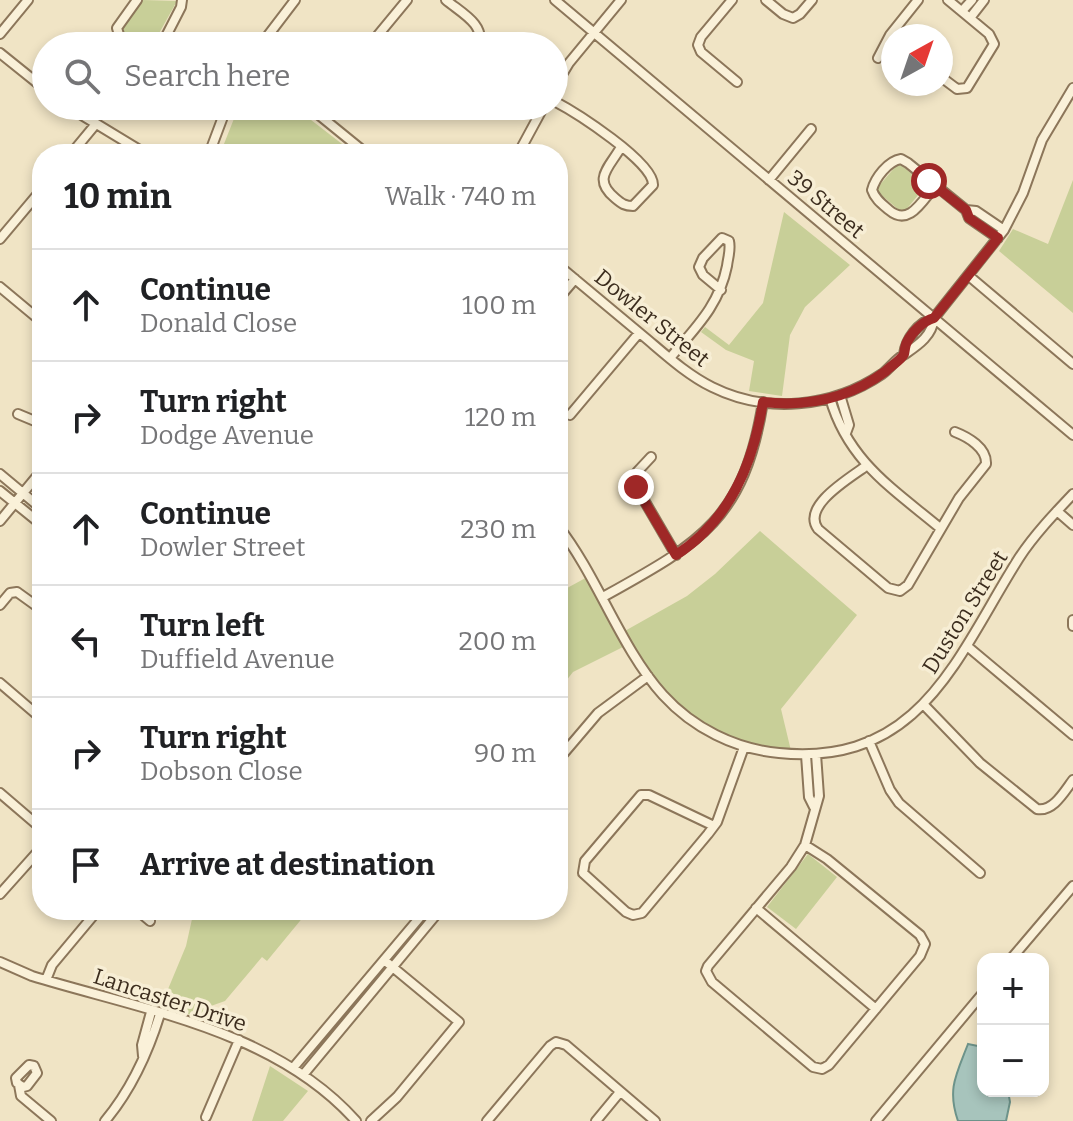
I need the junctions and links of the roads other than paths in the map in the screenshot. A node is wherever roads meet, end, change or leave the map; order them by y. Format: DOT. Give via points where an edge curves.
graph roads {
  1 [pos="28,0"];
  2 [pos="137,0"];
  3 [pos="182,0"];
  4 [pos="295,0"];
  5 [pos="407,0"];
  6 [pos="446,0"];
  7 [pos="555,0"];
  8 [pos="621,0"];
  9 [pos="732,0"];
  10 [pos="766,0"];
  11 [pos="812,0"];
  12 [pos="918,0"];
  13 [pos="948,0"];
  14 [pos="972,0"];
  15 [pos="984,0"];
  16 [pos="966,14"];
  17 [pos="900,24"];
  18 [pos="118,32"];
  19 [pos="168,32"];
  20 [pos="271,32"];
  21 [pos="381,32"];
  22 [pos="480,32"];
  23 [pos="593,32"];
  24 [pos="0,34"];
  25 [pos="0,53"];
  26 [pos="881,53"];
  27 [pos="878,58"];
  28 [pos="568,65"];
  29 [pos="32,79"];
  30 [pos="737,82"];
  31 [pos="953,86"];
  32 [pos="1073,88"];
  33 [pos="568,109"];
  34 [pos="88,120"];
  35 [pos="222,120"];
  36 [pos="331,120"];
  37 [pos="536,120"];
  38 [pos="95,125"];
  39 [pos="811,129"];
  40 [pos="79,144"];
  41 [pos="128,144"];
  42 [pos="213,144"];
  43 [pos="356,144"];
  44 [pos="523,144"];
  45 [pos="621,147"];
  46 [pos="769,180"];
  47 [pos="935,186"];
  48 [pos="32,205"];
  49 [pos="1001,234"];
  50 [pos="0,239"];
  51 [pos="568,273"];
  52 [pos="969,276"];
  53 [pos="575,279"];
  54 [pos="568,287"];
  55 [pos="4,290"];
  56 [pos="721,290"];
  57 [pos="0,302"];
  58 [pos="32,314"];
  59 [pos="934,318"];
  60 [pos="639,333"];
  61 [pos="670,358"];
  62 [pos="1073,364"];
  63 [pos="840,395"];
  64 [pos="830,398"];
  65 [pos="763,402"];
  66 [pos="18,414"];
  67 [pos="570,415"];
  68 [pos="32,420"];
  69 [pos="955,432"];
  70 [pos="846,433"];
  71 [pos="1073,435"];
  72 [pos="651,457"];
  73 [pos="866,466"];
  74 [pos="0,474"];
  75 [pos="32,482"];
  76 [pos="0,491"];
  77 [pos="23,493"];
  78 [pos="1073,494"];
  79 [pos="32,501"];
  80 [pos="15,503"];
  81 [pos="1057,511"];
  82 [pos="32,517"];
  83 [pos="0,521"];
  84 [pos="1073,525"];
  85 [pos="940,528"];
  86 [pos="568,539"];
  87 [pos="676,555"];
  88 [pos="603,597"];
  89 [pos="32,603"];
  90 [pos="0,605"];
  91 [pos="967,646"];
  92 [pos="648,676"];
  93 [pos="0,683"];
  94 [pos="924,705"];
  95 [pos="32,710"];
  96 [pos="1073,735"];
  97 [pos="869,741"];
  98 [pos="744,747"];
  99 [pos="568,748"];
  100 [pos="811,754"];
  101 [pos="1073,780"];
  102 [pos="0,793"];
  103 [pos="32,820"];
  104 [pos="714,826"];
  105 [pos="805,845"];
  106 [pos="32,858"];
  107 [pos="980,873"];
  108 [pos="1073,886"];
  109 [pos="0,894"];
  110 [pos="756,908"];
  111 [pos="90,920"];
  112 [pos="418,920"];
  113 [pos="432,920"];
  114 [pos="1016,953"];
  115 [pos="384,960"];
  116 [pos="0,962"];
  117 [pos="393,967"];
  118 [pos="46,980"];
  119 [pos="977,1000"];
  120 [pos="876,1009"];
  121 [pos="155,1013"];
  122 [pos="239,1040"];
  123 [pos="293,1068"];
  124 [pos="303,1075"];
  125 [pos="19,1085"];
  126 [pos="620,1092"];
  127 [pos="206,1117"];
  128 [pos="51,1121"];
  129 [pos="105,1121"];
  130 [pos="356,1121"];
  131 [pos="371,1121"];
  132 [pos="487,1121"];
  133 [pos="596,1121"];
  134 [pos="655,1121"];
  135 [pos="876,1121"];
  1 -- 24 [label="street"];
  2 -- 18 [label="street"];
  3 -- 19 [label="street"];
  4 -- 20 [label="street"];
  5 -- 21 [label="street"];
  6 -- 22 [label="street"];
  7 -- 23 [label="street, 39 Street"];
  8 -- 23 [label="street"];
  9 -- 30 [label="street" via="698,45"];
  10 -- 11 [label="street" via="793,18"];
  12 -- 17 [label="street"];
  13 -- 16 [label="street"];
  14 -- 16 [label="street"];
  15 -- 16 [label="street"];
  16 -- 31 [label="street" via="992,37 992,51 965,89"];
  23 -- 28 [label="street"];
  23 -- 46 [label="street, 39 Street"];
  25 -- 29 [label="street"];
  26 -- 27 [label="street"];
  32 -- 49 [label="street, Dowler Street" via="1047,130"];
  33 -- 45 [label="street"];
  34 -- 38 [label="street"];
  35 -- 42 [label="street"];
  36 -- 43 [label="street"];
  37 -- 44 [label="street"];
  38 -- 40 [label="street"];
  38 -- 41 [label="street"];
  39 -- 46 [label="street"];
  45 -- 45 [label="street" via="602,184 624,205 633,206 654,181"];
  46 -- 59 [label="street, 39 Street"];
  47 -- 47 [label="street" via="897,159 872,190 876,199 903,217"];
  47 -- 49 [label="street"];
  48 -- 50 [label="street"];
  49 -- 52 [label="street, Dowler Street"];
  51 -- 53 [label="street, Dowler Street"];
  52 -- 59 [label="street, Dowler Street"];
  52 -- 62 [label="street"];
  53 -- 54 [label="street"];
  53 -- 60 [label="street, Dowler Street"];
  55 -- 57 [label="street"];
  55 -- 58 [label="street"];
  56 -- 56 [label="street" via="730,247 722,238 699,265"];
  56 -- 61 [label="street"];
  59 -- 63 [label="street, Dowler Street" via="925,320 906,343 904,354 880,375"];
  59 -- 71 [label="street, 39 Street"];
  60 -- 61 [label="street, Dowler Street"];
  60 -- 67 [label="street"];
  61 -- 65 [label="street, Dowler Street" via="715,389"];
  63 -- 64 [label="street, Dowler Street"];
  63 -- 70 [label="street" via="849,425"];
  64 -- 65 [label="street, Dowler Street"];
  64 -- 70 [label="street" via="838,426"];
  65 -- 87 [label="street" via="753,452 737,489 714,522"];
  66 -- 68 [label="street"];
  69 -- 85 [label="street" via="981,449 987,461"];
  70 -- 73 [label="street"];
  72 -- 87 [label="street" via="634,483"];
  73 -- 85 [label="street"];
  73 -- 85 [label="street" via="828,495 814,522 888,588 905,588"];
  74 -- 77 [label="street"];
  75 -- 77 [label="street"];
  76 -- 80 [label="street"];
  77 -- 79 [label="street"];
  77 -- 80 [label="street"];
  78 -- 81 [label="street, Duston Street"];
  80 -- 82 [label="street"];
  80 -- 83 [label="street"];
  81 -- 84 [label="street"];
  81 -- 91 [label="street, Duston Street" via="1026,547"];
  86 -- 88 [label="street, Duston Street"];
  87 -- 88 [label="street"];
  88 -- 92 [label="street, Duston Street"];
  89 -- 90 [label="street" via="17,592"];
  91 -- 94 [label="street, Duston Street"];
  91 -- 96 [label="street"];
  92 -- 98 [label="street, Duston Street" via="697,725"];
  92 -- 99 [label="street" via="598,713"];
  93 -- 95 [label="street"];
  94 -- 97 [label="street, Duston Street"];
  94 -- 101 [label="street" via="976,759 1037,809 1051,807"];
  97 -- 100 [label="street, Duston Street"];
  97 -- 107 [label="street" via="899,803"];
  98 -- 100 [label="street, Duston Street"];
  98 -- 104 [label="street"];
  100 -- 105 [label="street" via="809,797 814,807"];
  102 -- 103 [label="street"];
  104 -- 104 [label="street" via="641,795 585,861 583,873 626,912 639,915"];
  105 -- 110 [label="street"];
  105 -- 120 [label="street" via="924,941 920,956"];
  106 -- 109 [label="street"];
  108 -- 114 [label="street"];
  110 -- 120 [label="street"];
  110 -- 120 [label="street" via="707,968 708,979 723,992 820,1069"];
  111 -- 118 [label="street"];
  112 -- 115 [label="street"];
  113 -- 117 [label="street"];
  115 -- 117 [label="street"];
  115 -- 123 [label="street"];
  116 -- 118 [label="street, Lancaster Drive"];
  117 -- 124 [label="street"];
  117 -- 131 [label="street" via="459,1022"];
  118 -- 121 [label="street, Lancaster Drive"];
  119 -- 135 [label="street"];
  121 -- 122 [label="street, Lancaster Drive"];
  121 -- 129 [label="street" via="143,1056"];
  122 -- 123 [label="street, Lancaster Drive"];
  122 -- 127 [label="street"];
  123 -- 124 [label="street, Lancaster Drive"];
  124 -- 130 [label="street, Lancaster Drive"];
  125 -- 128 [label="street" via="21,1096"];
  126 -- 132 [label="street" via="556,1042"];
  126 -- 133 [label="street"];
  126 -- 134 [label="street"];
}
